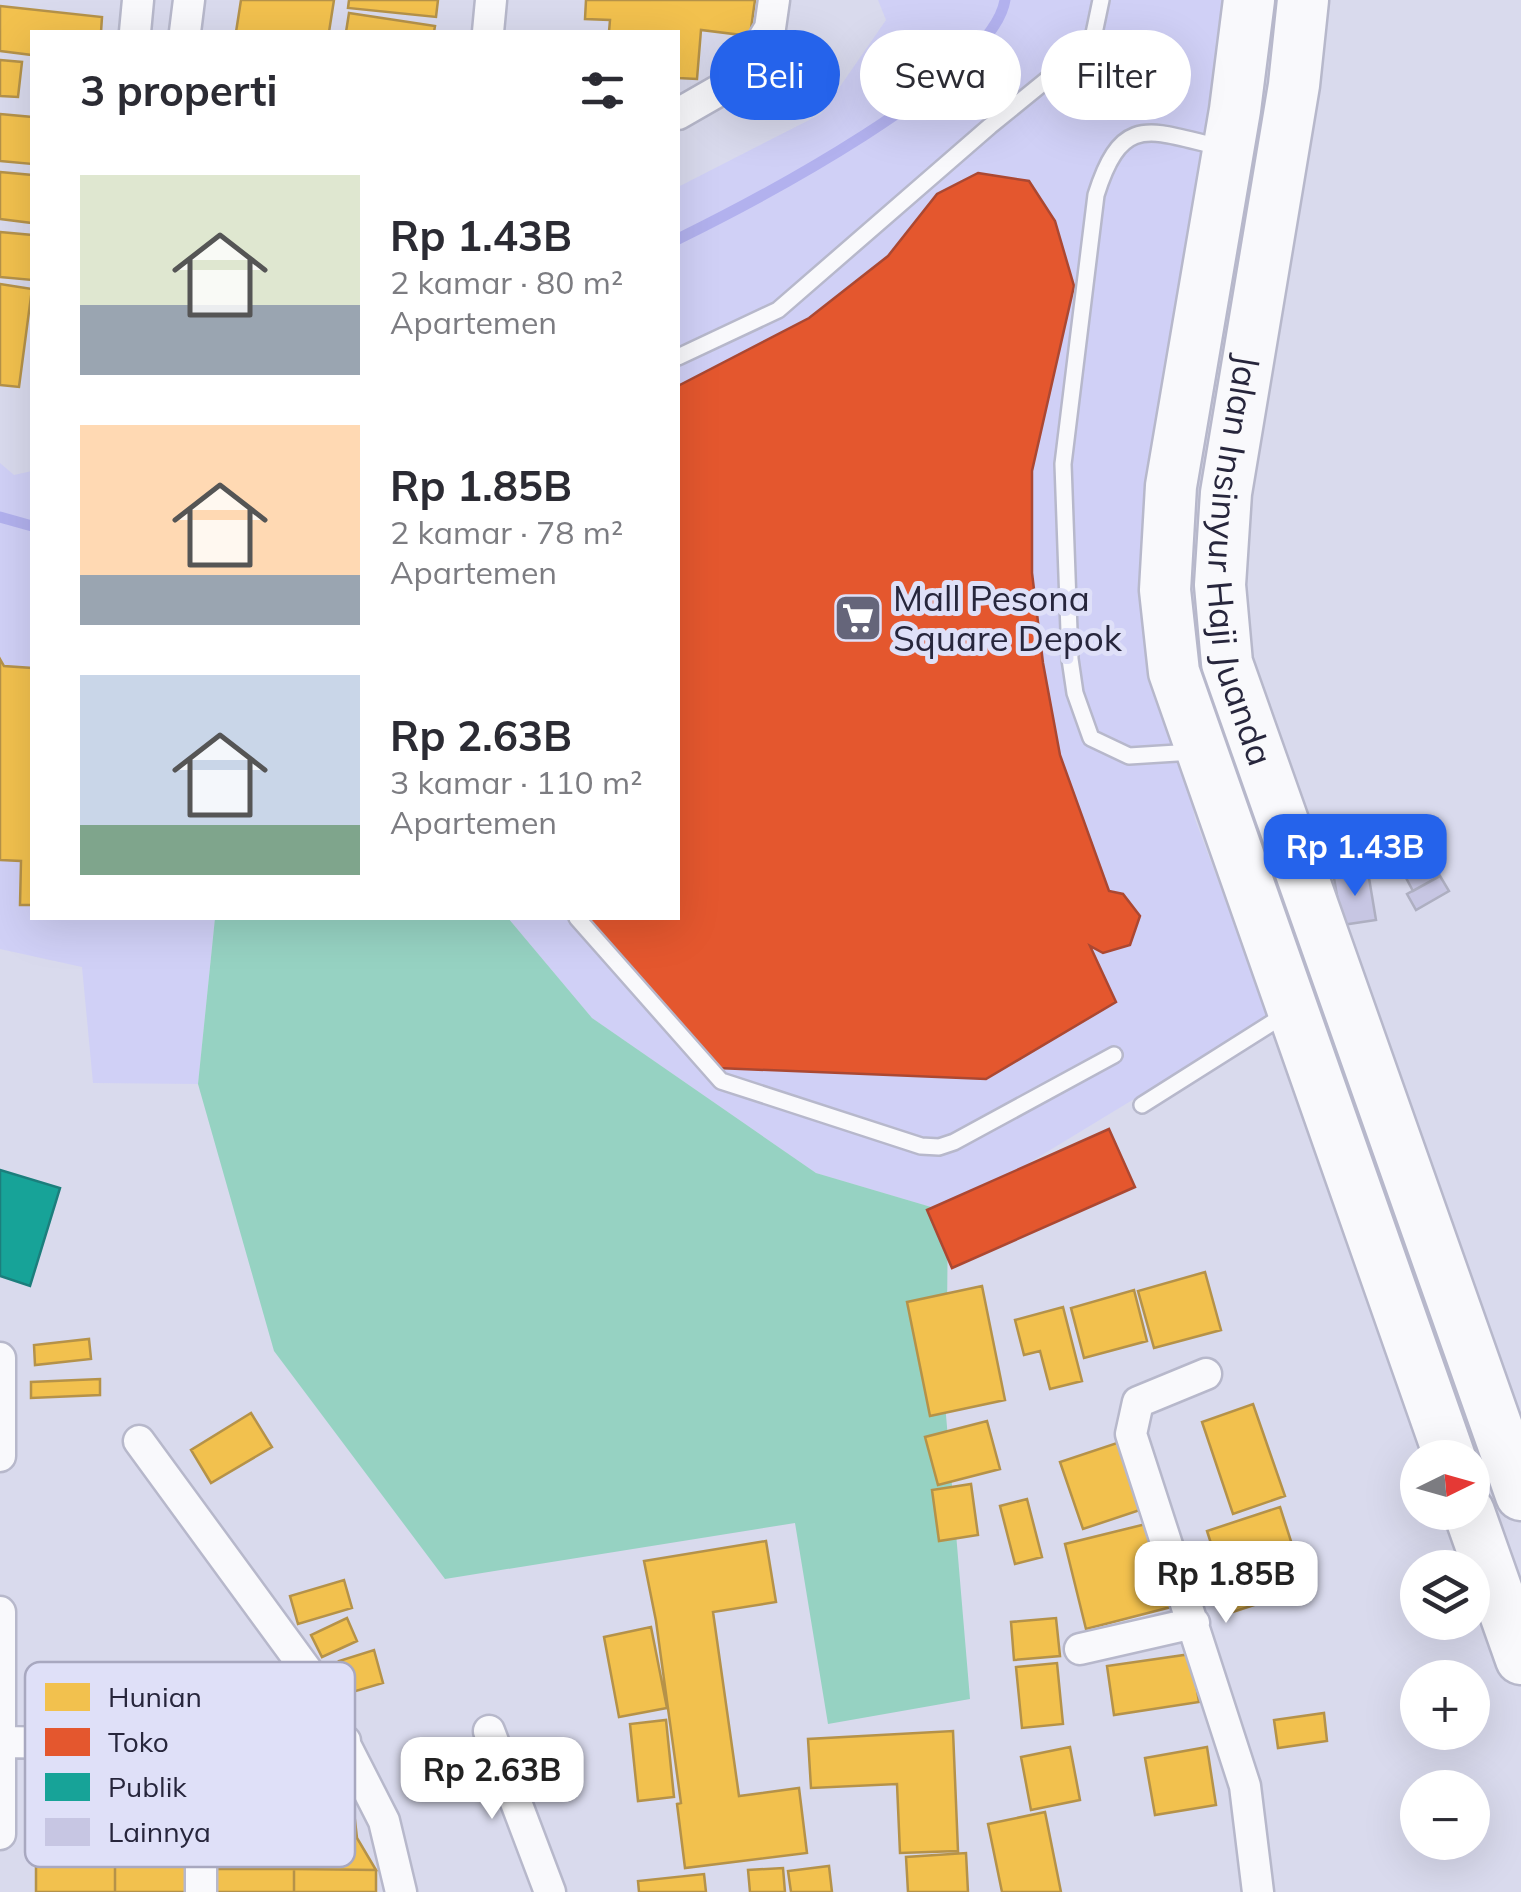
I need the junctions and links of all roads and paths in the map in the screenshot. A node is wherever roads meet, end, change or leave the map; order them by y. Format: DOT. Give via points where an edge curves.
graph roads {
  1 [pos="138,0"];
  2 [pos="189,0"];
  3 [pos="492,0"];
  4 [pos="774,0"];
  5 [pos="1101,0"];
  6 [pos="1303,0"];
  7 [pos="1242,4"];
  8 [pos="135,30"];
  9 [pos="185,30"];
  10 [pos="488,30"];
  11 [pos="680,113"];
  12 [pos="1229,149"];
  13 [pos="680,356"];
  14 [pos="1200,751"];
  15 [pos="578,920"];
  16 [pos="1293,1010"];
  17 [pos="1114,1055"];
  18 [pos="1142,1106"];
  19 [pos="0,1358"];
  20 [pos="1206,1374"];
  21 [pos="1444,1440"];
  22 [pos="139,1441"];
  23 [pos="0,1456"];
  24 [pos="1521,1496"];
  25 [pos="1475,1530"];
  26 [pos="0,1612"];
  27 [pos="1194,1622"];
  28 [pos="1080,1650"];
  29 [pos="1521,1660"];
  30 [pos="301,1662"];
  31 [pos="489,1730"];
  32 [pos="1,1742"];
  33 [pos="355,1762"];
  34 [pos="0,1834"];
  35 [pos="201,1867"];
  36 [pos="201,1892"];
  37 [pos="401,1892"];
  38 [pos="550,1892"];
  39 [pos="1258,1892"];
  1 -- 8 [label="street"];
  2 -- 9 [label="street"];
  3 -- 10 [label="street"];
  4 -- 11 [label="street" via="770,28 739,79"];
  5 -- 13 [label="lane" via="1092,43 778,310"];
  6 -- 24 [label="highway, Jalan Insinyur Haji Juanda" via="1226,493 1220,584 1227,663"];
  7 -- 12 [label="highway, Jalan Insinyur Haji Juanda"];
  12 -- 14 [label="highway, Jalan Insinyur Haji Juanda" via="1171,486 1165,590 1178,690"];
  12 -- 14 [label="lane" via="1148,131 1126,140 1107,161 1096,195 1062,464 1070,658 1091,738 1129,756"];
  14 -- 16 [label="highway, Jalan Insinyur Haji Juanda"];
  15 -- 17 [label="lane" via="721,1082 921,1146 954,1142"];
  16 -- 18 [label="lane"];
  16 -- 21 [label="highway, Jalan Insinyur Haji Juanda"];
  19 -- 23 [label="street"];
  20 -- 27 [label="street" via="1138,1402 1130,1434"];
  22 -- 30 [label="street"];
  25 -- 29 [label="highway"];
  26 -- 32 [label="street"];
  27 -- 28 [label="street"];
  27 -- 39 [label="street" via="1245,1786"];
  31 -- 38 [label="street"];
  32 -- 34 [label="street"];
  33 -- 37 [label="street" via="384,1821"];
  35 -- 36 [label="street"];
}
